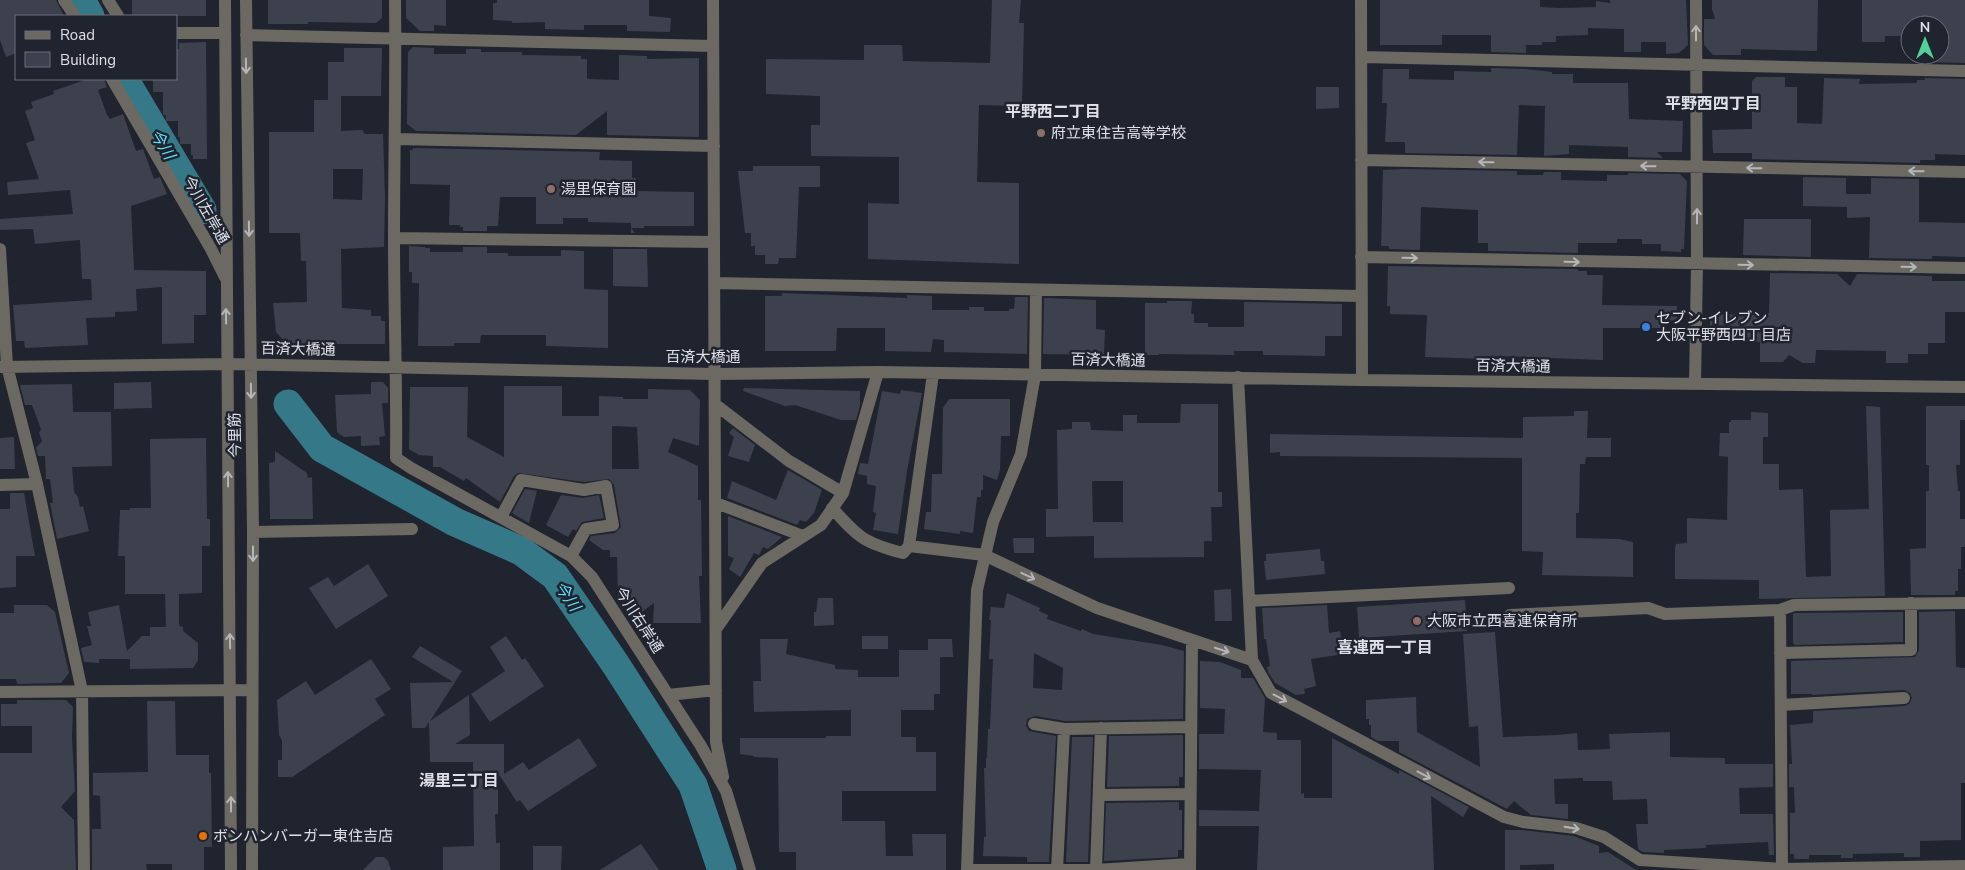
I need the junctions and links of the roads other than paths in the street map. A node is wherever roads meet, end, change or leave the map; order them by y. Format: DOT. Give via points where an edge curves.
graph roads {
  1 [pos="64,0"];
  2 [pos="108,0"];
  3 [pos="224,0"];
  4 [pos="246,0"];
  5 [pos="395,0"];
  6 [pos="713,0"];
  7 [pos="1361,0"];
  8 [pos="1696,0"];
  9 [pos="74,15"];
  10 [pos="117,15"];
  11 [pos="178,33"];
  12 [pos="224,33"];
  13 [pos="246,35"];
  14 [pos="395,38"];
  15 [pos="713,46"];
  16 [pos="1362,57"];
  17 [pos="1696,66"];
  18 [pos="1965,71"];
  19 [pos="113,80"];
  20 [pos="396,139"];
  21 [pos="714,146"];
  22 [pos="1361,160"];
  23 [pos="1697,167"];
  24 [pos="1965,172"];
  25 [pos="394,238"];
  26 [pos="714,242"];
  27 [pos="0,249"];
  28 [pos="1361,257"];
  29 [pos="1697,264"];
  30 [pos="1965,268"];
  31 [pos="226,279"];
  32 [pos="715,283"];
  33 [pos="1036,291"];
  34 [pos="1361,296"];
  35 [pos="227,364"];
  36 [pos="251,364"];
  37 [pos="4,366"];
  38 [pos="397,367"];
  39 [pos="878,372"];
  40 [pos="714,374"];
  41 [pos="933,374"];
  42 [pos="1035,375"];
  43 [pos="1238,377"];
  44 [pos="1362,380"];
  45 [pos="1695,384"];
  46 [pos="1965,387"];
  47 [pos="716,405"];
  48 [pos="36,484"];
  49 [pos="0,485"];
  50 [pos="843,493"];
  51 [pos="716,503"];
  52 [pos="832,508"];
  53 [pos="501,517"];
  54 [pos="412,529"];
  55 [pos="253,532"];
  56 [pos="803,536"];
  57 [pos="909,546"];
  58 [pos="984,555"];
  59 [pos="571,556"];
  60 [pos="1509,588"];
  61 [pos="1249,601"];
  62 [pos="1911,603"];
  63 [pos="1965,603"];
  64 [pos="1780,610"];
  65 [pos="1510,615"];
  66 [pos="716,630"];
  67 [pos="1192,640"];
  68 [pos="1780,653"];
  69 [pos="1252,660"];
  70 [pos="231,690"];
  71 [pos="252,690"];
  72 [pos="716,690"];
  73 [pos="82,691"];
  74 [pos="0,692"];
  75 [pos="668,696"];
  76 [pos="1904,698"];
  77 [pos="1781,706"];
  78 [pos="1034,724"];
  79 [pos="1191,726"];
  80 [pos="1101,728"];
  81 [pos="1064,729"];
  82 [pos="726,791"];
  83 [pos="1190,794"];
  84 [pos="1099,795"];
  85 [pos="1965,866"];
  86 [pos="1190,867"];
  87 [pos="84,870"];
  88 [pos="231,870"];
  89 [pos="252,870"];
  90 [pos="750,870"];
  91 [pos="967,870"];
  92 [pos="1057,870"];
  93 [pos="1096,870"];
  94 [pos="1782,870"];
  1 -- 9 [label="street"];
  2 -- 10 [label="street"];
  3 -- 12 [label="street, 今里筋"];
  4 -- 13 [label="street, 今里筋"];
  5 -- 14 [label="street"];
  6 -- 15 [label="street"];
  7 -- 16 [label="street"];
  17 -- 8 [label="street, one-way"];
  11 -- 12 [label="street"];
  12 -- 31 [label="street, 今里筋"];
  13 -- 14 [label="street"];
  13 -- 36 [label="street, 今里筋, one-way"];
  14 -- 15 [label="street"];
  14 -- 20 [label="street"];
  15 -- 21 [label="street"];
  16 -- 17 [label="street"];
  16 -- 22 [label="street"];
  17 -- 18 [label="street"];
  17 -- 23 [label="street"];
  19 -- 31 [label="street, 今川左岸通"];
  20 -- 21 [label="street"];
  20 -- 25 [label="street"];
  21 -- 26 [label="street"];
  23 -- 22 [label="street, one-way"];
  22 -- 28 [label="street"];
  24 -- 23 [label="street, one-way"];
  29 -- 23 [label="street, one-way"];
  25 -- 26 [label="street"];
  25 -- 38 [label="street"];
  26 -- 32 [label="street"];
  27 -- 37 [label="street"];
  28 -- 29 [label="street, one-way"];
  28 -- 34 [label="street"];
  29 -- 30 [label="street, one-way"];
  29 -- 45 [label="street"];
  35 -- 31 [label="street, 今里筋, one-way"];
  32 -- 33 [label="street"];
  32 -- 40 [label="street"];
  33 -- 34 [label="street"];
  33 -- 42 [label="street"];
  34 -- 44 [label="street"];
  35 -- 36 [label="street, 百済大橋通"];
  35 -- 37 [label="street"];
  70 -- 35 [label="street, 今里筋, one-way"];
  36 -- 38 [label="street, 百済大橋通"];
  36 -- 55 [label="street, 今里筋, one-way"];
  37 -- 48 [label="street"];
  38 -- 40 [label="street, 百済大橋通"];
  38 -- 53 [label="street, 今川右岸通" via="396,458"];
  39 -- 40 [label="street, 百済大橋通"];
  39 -- 41 [label="street, 百済大橋通"];
  39 -- 50 [label="street"];
  40 -- 47 [label="street"];
  41 -- 42 [label="street, 百済大橋通"];
  41 -- 57 [label="street"];
  42 -- 43 [label="street, 百済大橋通"];
  42 -- 58 [label="street" via="1021,454 993,522"];
  43 -- 44 [label="street, 百済大橋通"];
  43 -- 61 [label="street"];
  44 -- 45 [label="street, 百済大橋通"];
  45 -- 46 [label="street, 百済大橋通"];
  47 -- 50 [label="street" via="789,461"];
  47 -- 51 [label="street"];
  48 -- 49 [label="street"];
  48 -- 73 [label="street"];
  50 -- 52 [label="street"];
  51 -- 56 [label="street"];
  51 -- 66 [label="street"];
  52 -- 56 [label="street" via="820,525"];
  52 -- 57 [label="street" via="856,534 874,546 903,553"];
  53 -- 59 [label="street, 今川右岸通"];
  53 -- 59 [label="street" via="521,480 584,490 606,486 613,525 586,529"];
  54 -- 55 [label="street"];
  55 -- 71 [label="street, 今里筋, one-way"];
  56 -- 66 [label="street" via="762,563"];
  57 -- 58 [label="street"];
  58 -- 67 [label="street, one-way" via="1097,608"];
  58 -- 91 [label="street" via="977,590"];
  59 -- 75 [label="street, 今川右岸通" via="592,577"];
  60 -- 61 [label="street"];
  61 -- 69 [label="street"];
  62 -- 63 [label="street"];
  62 -- 64 [label="street" via="1794,605"];
  62 -- 68 [label="street" via="1911,650"];
  64 -- 65 [label="street" via="1665,614 1648,608"];
  64 -- 68 [label="street"];
  66 -- 72 [label="street"];
  67 -- 69 [label="street, one-way"];
  67 -- 79 [label="street"];
  68 -- 77 [label="street"];
  69 -- 94 [label="street, one-way" via="1271,693 1504,818 1576,828 1604,837 1640,860"];
  70 -- 71 [label="street"];
  70 -- 73 [label="street"];
  88 -- 70 [label="street, 今里筋, one-way"];
  71 -- 89 [label="street, 今里筋"];
  72 -- 75 [label="street"];
  72 -- 82 [label="street" via="716,742"];
  73 -- 74 [label="street"];
  73 -- 87 [label="street"];
  75 -- 82 [label="street, 今川右岸通"];
  76 -- 77 [label="street"];
  77 -- 94 [label="street"];
  78 -- 81 [label="street"];
  79 -- 80 [label="street"];
  79 -- 83 [label="street"];
  80 -- 81 [label="street"];
  80 -- 84 [label="street"];
  81 -- 92 [label="street"];
  82 -- 90 [label="street, 今川右岸通"];
  83 -- 84 [label="street"];
  83 -- 86 [label="street"];
  84 -- 93 [label="street"];
  85 -- 94 [label="street"];
  86 -- 93 [label="street"];
  91 -- 92 [label="street"];
  92 -- 93 [label="street"];
}
